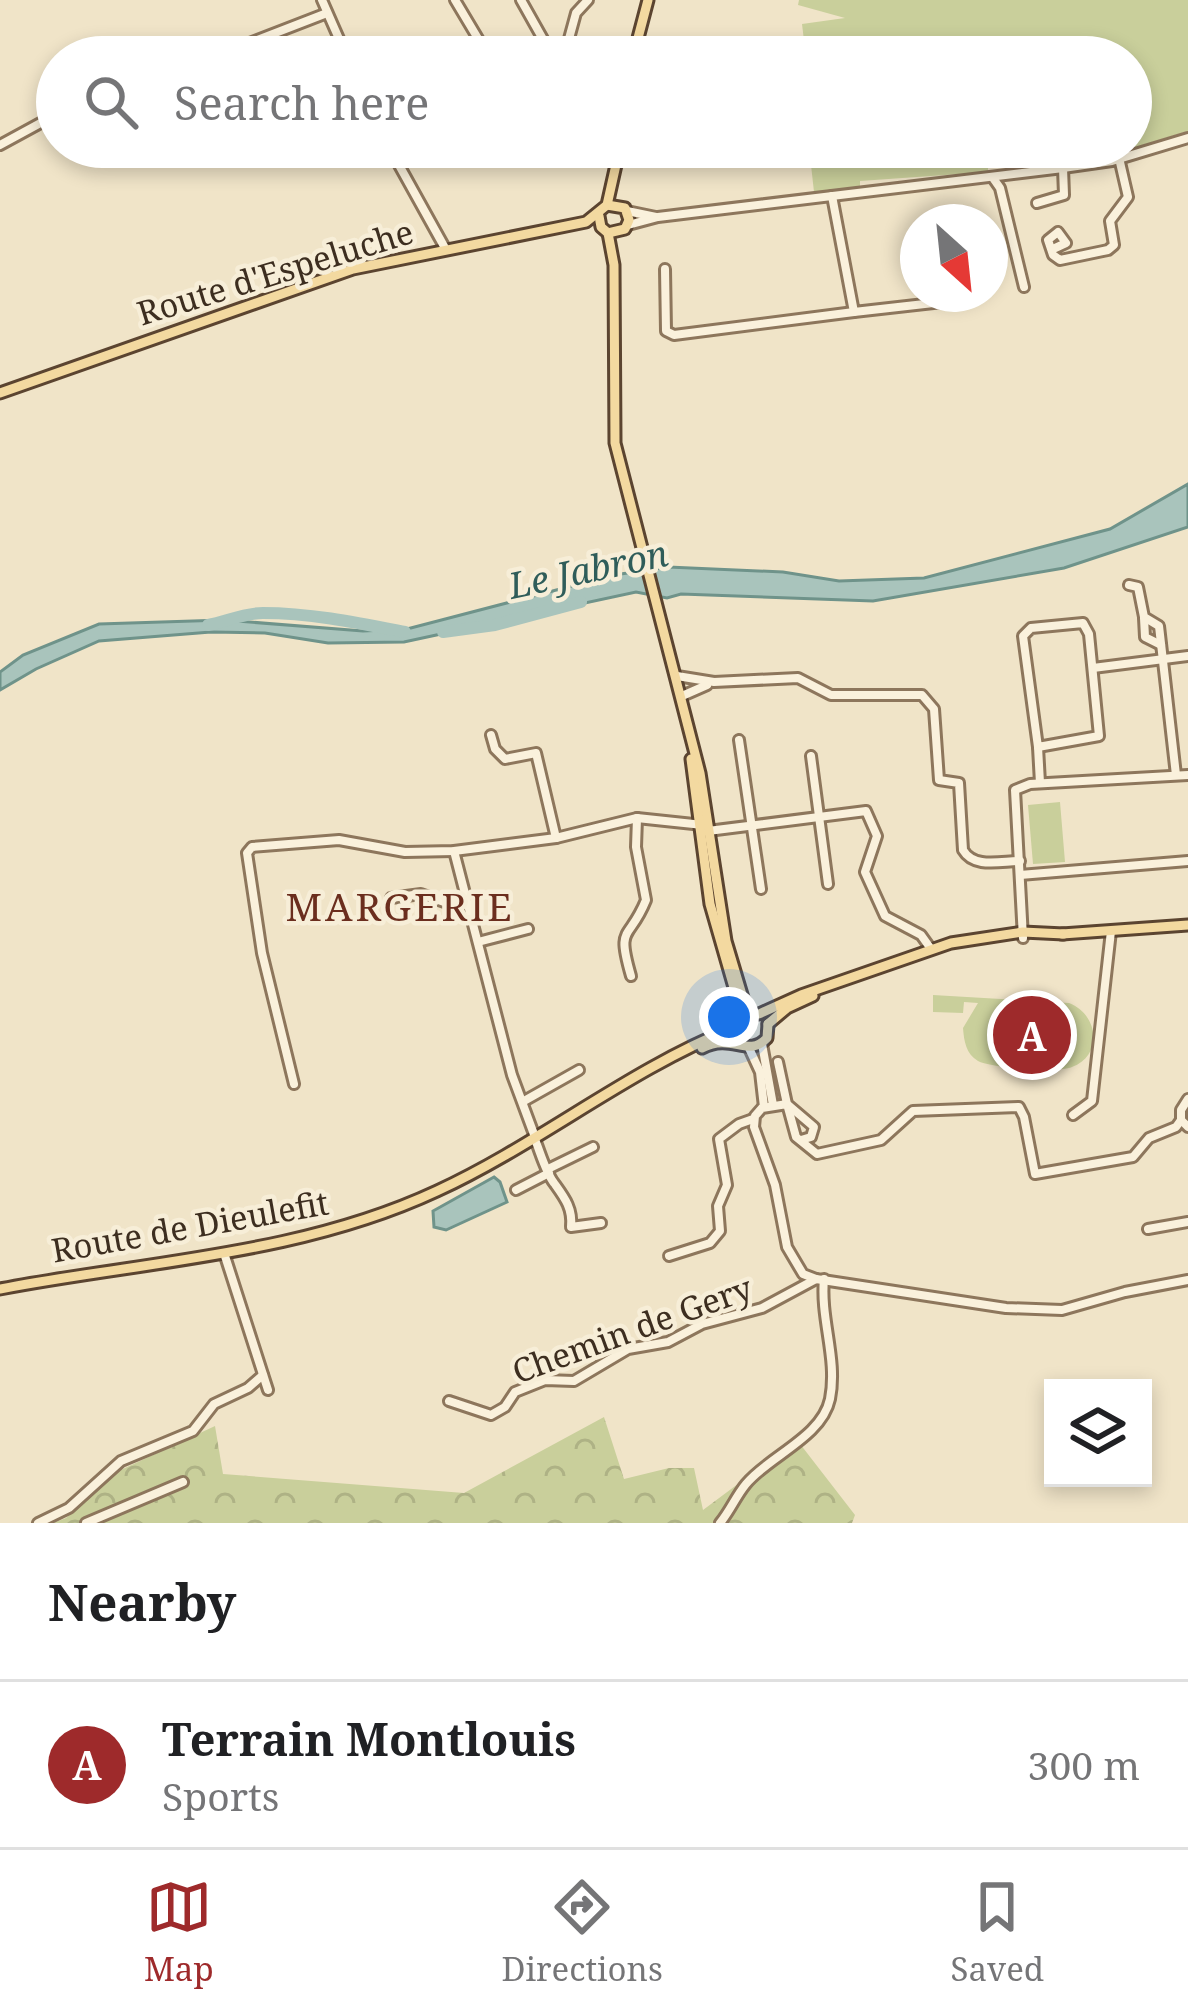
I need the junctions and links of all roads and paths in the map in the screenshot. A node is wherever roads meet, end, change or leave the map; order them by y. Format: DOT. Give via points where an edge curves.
graph roads {
  1 [pos="455,0"];
  2 [pos="521,0"];
  3 [pos="588,0"];
  4 [pos="647,0"];
  5 [pos="325,1"];
  6 [pos="327,13"];
  7 [pos="267,36"];
  8 [pos="337,36"];
  9 [pos="476,36"];
  10 [pos="542,36"];
  11 [pos="570,36"];
  12 [pos="638,36"];
  13 [pos="36,125"];
  14 [pos="1188,138"];
  15 [pos="0,145"];
  16 [pos="1152,148"];
  17 [pos="401,168"];
  18 [pos="617,168"];
  19 [pos="1063,168"];
  20 [pos="1121,168"];
  21 [pos="616,174"];
  22 [pos="993,178"];
  23 [pos="832,196"];
  24 [pos="1037,203"];
  25 [pos="608,205"];
  26 [pos="624,208"];
  27 [pos="658,217"];
  28 [pos="603,225"];
  29 [pos="625,228"];
  30 [pos="445,248"];
  31 [pos="1052,249"];
  32 [pos="614,265"];
  33 [pos="665,269"];
  34 [pos="1024,287"];
  35 [pos="900,307"];
  36 [pos="854,312"];
  37 [pos="0,393"];
  38 [pos="1129,585"];
  39 [pos="1188,656"];
  40 [pos="1163,658"];
  41 [pos="1093,668"];
  42 [pos="676,676"];
  43 [pos="714,682"];
  44 [pos="682,696"];
  45 [pos="491,735"];
  46 [pos="739,740"];
  47 [pos="1038,747"];
  48 [pos="811,756"];
  49 [pos="1188,775"];
  50 [pos="1177,776"];
  51 [pos="1040,783"];
  52 [pos="818,815"];
  53 [pos="637,818"];
  54 [pos="751,823"];
  55 [pos="703,828"];
  56 [pos="556,838"];
  57 [pos="454,851"];
  58 [pos="1020,861"];
  59 [pos="1188,861"];
  60 [pos="1020,875"];
  61 [pos="828,884"];
  62 [pos="761,889"];
  63 [pos="465,897"];
  64 [pos="391,898"];
  65 [pos="1188,928"];
  66 [pos="528,929"];
  67 [pos="1112,931"];
  68 [pos="1023,935"];
  69 [pos="478,942"];
  70 [pos="931,949"];
  71 [pos="631,976"];
  72 [pos="756,1014"];
  73 [pos="736,1023"];
  74 [pos="768,1024"];
  75 [pos="762,1044"];
  76 [pos="743,1045"];
  77 [pos="778,1062"];
  78 [pos="579,1070"];
  79 [pos="294,1084"];
  80 [pos="1188,1099"];
  81 [pos="524,1101"];
  82 [pos="787,1104"];
  83 [pos="769,1106"];
  84 [pos="579,1110"];
  85 [pos="1073,1115"];
  86 [pos="754,1118"];
  87 [pos="1184,1124"];
  88 [pos="535,1137"];
  89 [pos="800,1140"];
  90 [pos="592,1147"];
  91 [pos="548,1171"];
  92 [pos="516,1190"];
  93 [pos="602,1222"];
  94 [pos="1188,1222"];
  95 [pos="1148,1229"];
  96 [pos="224,1253"];
  97 [pos="669,1256"];
  98 [pos="820,1279"];
  99 [pos="1188,1280"];
  100 [pos="0,1289"];
  101 [pos="263,1375"];
  102 [pos="268,1390"];
  103 [pos="449,1400"];
  104 [pos="183,1482"];
  105 [pos="38,1523"];
  106 [pos="86,1523"];
  107 [pos="721,1523"];
  1 -- 9 [label="street"];
  2 -- 10 [label="street"];
  3 -- 11 [label="street"];
  4 -- 12 [label="main road"];
  5 -- 6 [label="street"];
  6 -- 7 [label="street"];
  6 -- 8 [label="street"];
  13 -- 15 [label="street"];
  14 -- 16 [label="street"];
  17 -- 30 [label="street"];
  18 -- 21 [label="main road"];
  19 -- 22 [label="street"];
  19 -- 24 [label="street" via="1064,194"];
  20 -- 31 [label="street" via="1128,197 1110,221 1114,245 1060,260"];
  21 -- 25 [label="main road"];
  21 -- 26 [label="main road"];
  22 -- 23 [label="street"];
  22 -- 34 [label="street"];
  23 -- 27 [label="street"];
  23 -- 36 [label="street"];
  25 -- 26 [label="main road"];
  25 -- 28 [label="main road"];
  26 -- 27 [label="street"];
  26 -- 29 [label="main road"];
  27 -- 29 [label="street"];
  28 -- 29 [label="main road"];
  28 -- 30 [label="main road, Route d'Espeluche"];
  28 -- 32 [label="main road"];
  29 -- 32 [label="main road"];
  30 -- 37 [label="main road, Route d'Espeluche" via="353,269"];
  32 -- 42 [label="main road" via="615,443"];
  33 -- 36 [label="street" via="666,331 674,335"];
  35 -- 36 [label="street"];
  38 -- 40 [label="street" via="1140,591 1144,616 1159,626"];
  39 -- 40 [label="street"];
  40 -- 41 [label="street"];
  40 -- 50 [label="street"];
  41 -- 47 [label="street" via="1100,736"];
  41 -- 47 [label="street" via="1083,623 1026,631"];
  42 -- 43 [label="street"];
  42 -- 44 [label="main road"];
  43 -- 44 [label="street"];
  43 -- 58 [label="street" via="798,678 831,695 922,695 934,709 939,780 959,783 963,850 975,862"];
  44 -- 55 [label="main road"];
  45 -- 56 [label="street" via="505,760 536,753"];
  46 -- 54 [label="street"];
  47 -- 51 [label="street"];
  48 -- 52 [label="street"];
  49 -- 50 [label="street"];
  50 -- 51 [label="street"];
  51 -- 58 [label="street" via="1015,790"];
  52 -- 54 [label="street"];
  52 -- 61 [label="street"];
  52 -- 70 [label="street" via="870,814 877,836 865,872 870,887 885,916 921,934"];
  53 -- 55 [label="street"];
  53 -- 56 [label="street"];
  53 -- 71 [label="street" via="646,900 621,943"];
  54 -- 55 [label="street"];
  54 -- 62 [label="street"];
  55 -- 72 [label="main road" via="726,941"];
  55 -- 73 [label="main road"];
  56 -- 57 [label="street"];
  57 -- 63 [label="street"];
  57 -- 79 [label="street" via="405,853 339,840 247,853"];
  58 -- 60 [label="street"];
  59 -- 60 [label="street"];
  60 -- 68 [label="street"];
  63 -- 64 [label="street"];
  63 -- 69 [label="street"];
  65 -- 67 [label="main road"];
  66 -- 69 [label="street"];
  67 -- 68 [label="main road"];
  67 -- 85 [label="street" via="1092,1101"];
  68 -- 70 [label="main road"];
  69 -- 81 [label="street"];
  70 -- 72 [label="main road"];
  70 -- 74 [label="main road" via="787,1008"];
  72 -- 73 [label="main road"];
  72 -- 74 [label="main road"];
  73 -- 76 [label="main road"];
  73 -- 84 [label="main road, Route de Dieulefit"];
  74 -- 75 [label="main road"];
  75 -- 76 [label="main road"];
  75 -- 83 [label="street"];
  76 -- 83 [label="street"];
  76 -- 84 [label="main road, Route de Dieulefit" via="711,1043"];
  77 -- 82 [label="street"];
  78 -- 81 [label="street"];
  80 -- 87 [label="street"];
  81 -- 88 [label="street"];
  82 -- 83 [label="street"];
  82 -- 89 [label="street"];
  82 -- 89 [label="street" via="814,1127"];
  83 -- 86 [label="street"];
  84 -- 88 [label="main road, Route de Dieulefit"];
  86 -- 97 [label="street" via="718,1139 727,1185 718,1205 721,1231 710,1243"];
  86 -- 98 [label="street" via="787,1247 803,1274"];
  87 -- 89 [label="street" via="1149,1138 1133,1157 1035,1174 1018,1107 914,1111 881,1140 822,1154"];
  88 -- 91 [label="street"];
  88 -- 96 [label="main road, Route de Dieulefit" via="385,1212"];
  90 -- 91 [label="street"];
  91 -- 92 [label="street"];
  91 -- 93 [label="street" via="572,1213 571,1227"];
  94 -- 95 [label="street"];
  96 -- 100 [label="main road, Route de Dieulefit"];
  96 -- 101 [label="street"];
  98 -- 99 [label="street" via="1062,1310"];
  98 -- 103 [label="street, Chemin de Gery" via="762,1308 628,1349 574,1381 544,1380 490,1415"];
  98 -- 107 [label="street" via="830,1402 745,1486"];
  101 -- 102 [label="street"];
  101 -- 105 [label="street" via="214,1404 193,1431 121,1461 69,1508"];
  104 -- 106 [label="street"];
}
